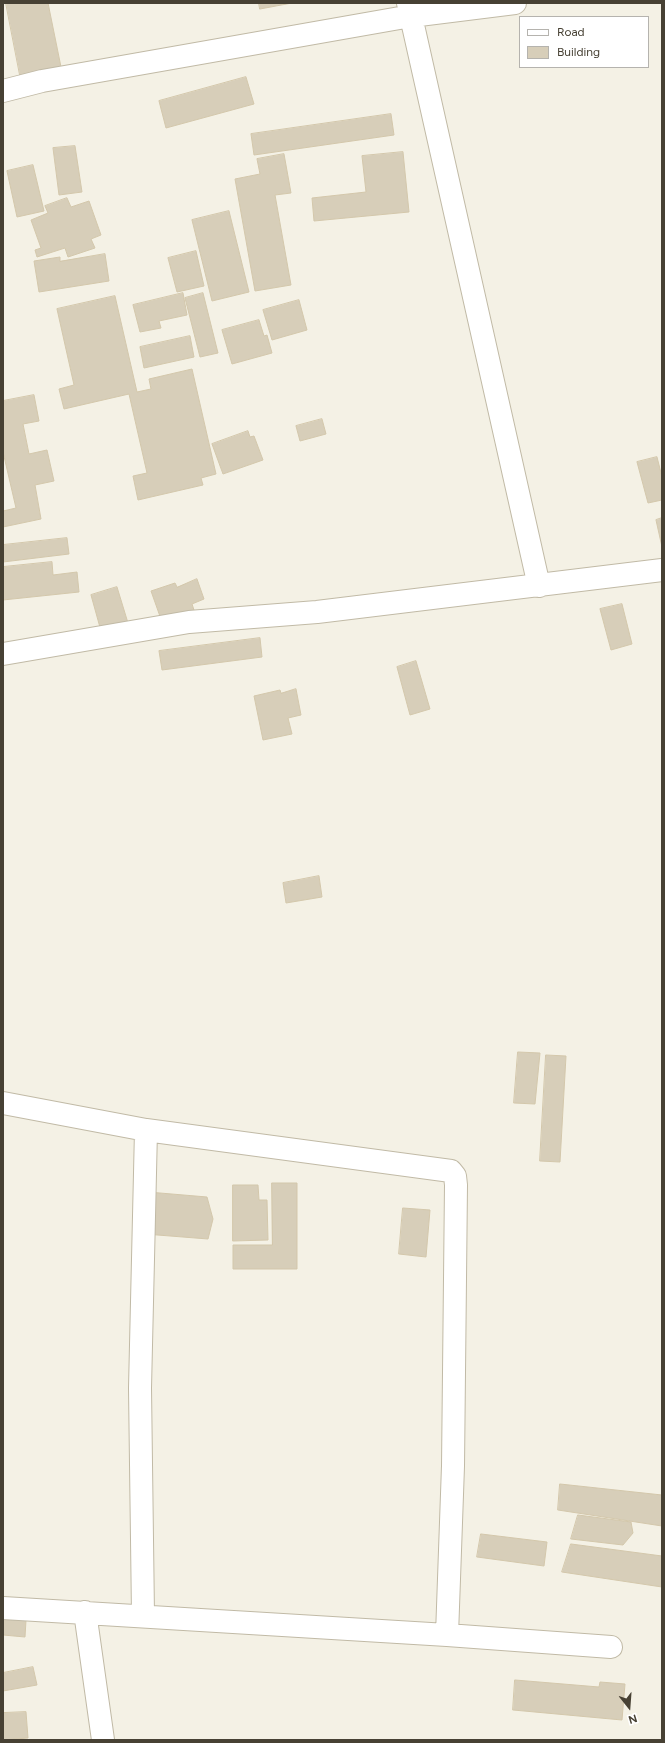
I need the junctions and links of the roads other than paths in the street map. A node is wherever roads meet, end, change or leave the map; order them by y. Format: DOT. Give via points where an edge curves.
graph roads {
  1 [pos="516,3"];
  2 [pos="409,9"];
  3 [pos="3,91"];
  4 [pos="662,570"];
  5 [pos="539,586"];
  6 [pos="3,654"];
  7 [pos="3,1103"];
  8 [pos="146,1130"];
  9 [pos="3,1608"];
  10 [pos="85,1612"];
  11 [pos="143,1615"];
  12 [pos="447,1635"];
  13 [pos="611,1648"];
  14 [pos="103,1740"];
  1 -- 2 [label="street"];
  2 -- 3 [label="street" via="42,81"];
  2 -- 5 [label="street"];
  4 -- 5 [label="street"];
  5 -- 6 [label="street" via="325,611 189,622"];
  7 -- 8 [label="street"];
  8 -- 11 [label="street" via="140,1388"];
  8 -- 12 [label="street" via="446,1169 455,1176 453,1466"];
  9 -- 10 [label="street"];
  10 -- 11 [label="street"];
  10 -- 14 [label="street"];
  11 -- 12 [label="street"];
  12 -- 13 [label="street"];
}
